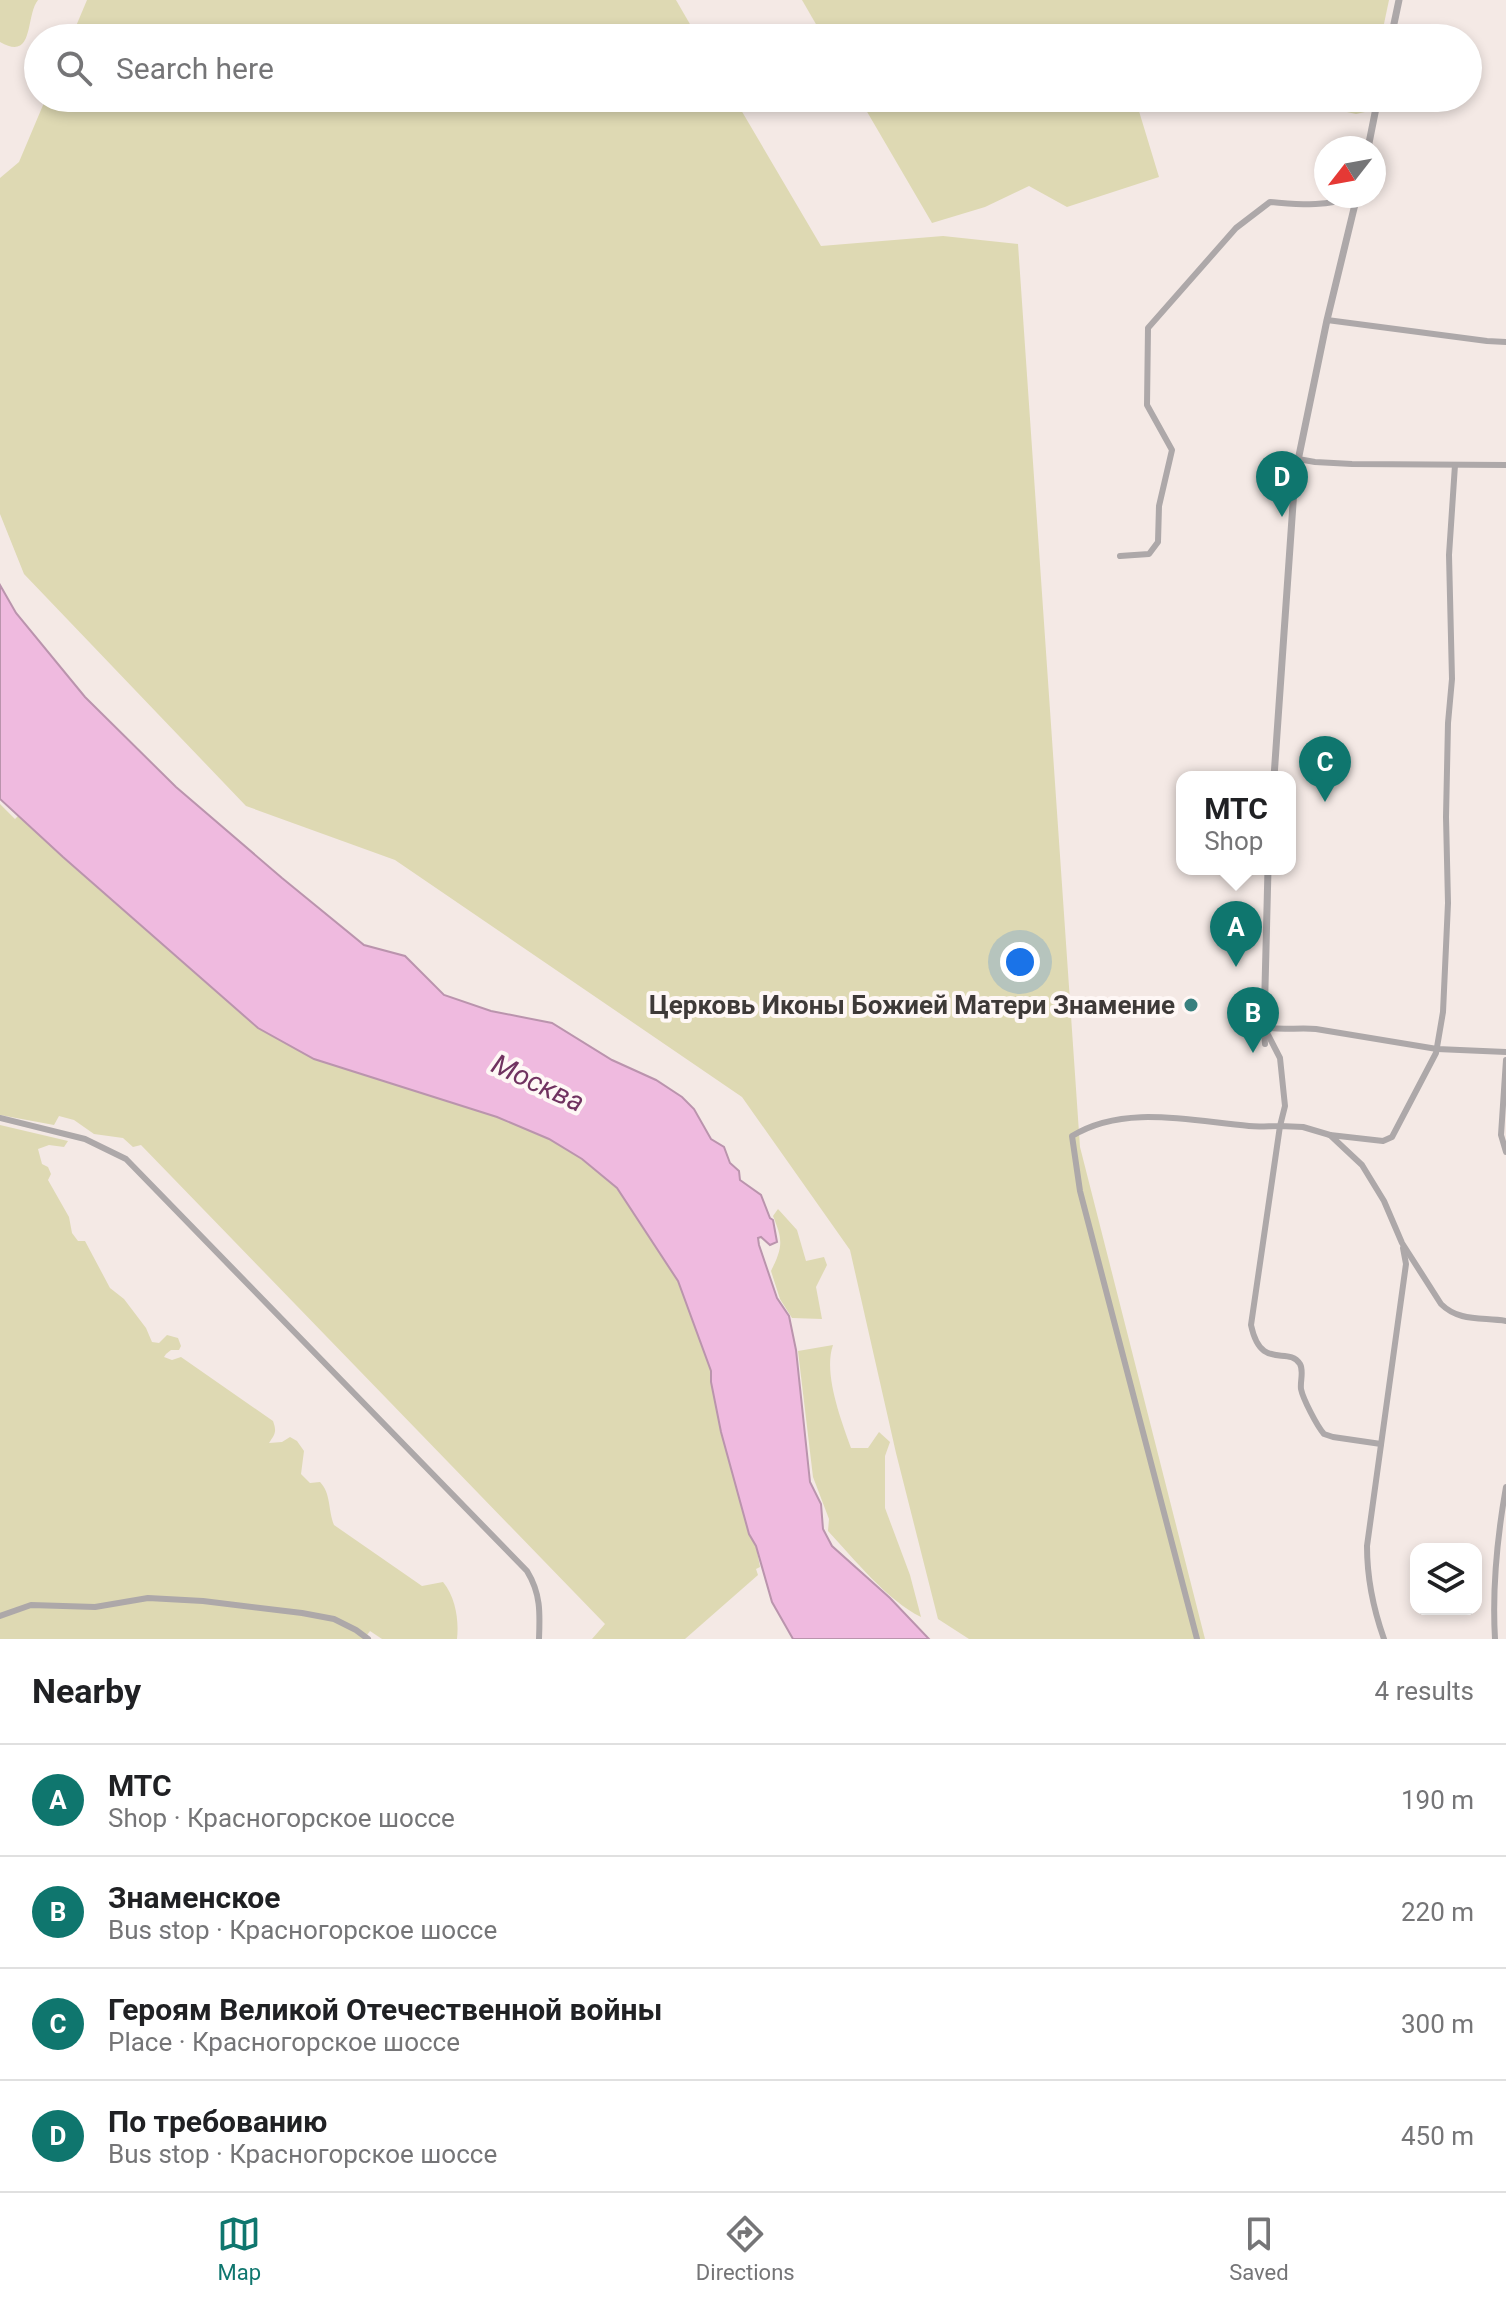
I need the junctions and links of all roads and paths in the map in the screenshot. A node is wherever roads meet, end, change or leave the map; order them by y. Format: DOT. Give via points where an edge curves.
graph roads {
  1 [pos="1399,0"];
  2 [pos="1394,24"];
  3 [pos="1375,112"];
  4 [pos="1370,136"];
  5 [pos="1314,204"];
  6 [pos="1351,208"];
  7 [pos="1327,320"];
  8 [pos="1506,342"];
  9 [pos="1298,459"];
  10 [pos="1455,465"];
  11 [pos="1506,465"];
  12 [pos="1120,556"];
  13 [pos="1274,771"];
  14 [pos="1268,875"];
  15 [pos="1264,1027"];
  16 [pos="1265,1044"];
  17 [pos="1437,1049"];
  18 [pos="1506,1052"];
  19 [pos="1506,1060"];
  20 [pos="0,1118"];
  21 [pos="1280,1126"];
  22 [pos="1330,1135"];
  23 [pos="1506,1152"];
  24 [pos="1402,1243"];
  25 [pos="1506,1321"];
  26 [pos="1381,1444"];
  27 [pos="1506,1487"];
  28 [pos="0,1616"];
  29 [pos="368,1639"];
  30 [pos="539,1639"];
  31 [pos="1197,1639"];
  32 [pos="1384,1639"];
  33 [pos="1495,1639"];
  1 -- 2 [label="street"];
  3 -- 4 [label="street"];
  5 -- 12 [label="street" via="1270,202 1236,228 1148,328 1147,405 1172,450 1159,506 1158,542 1149,554"];
  6 -- 7 [label="street"];
  7 -- 8 [label="street"];
  7 -- 9 [label="street"];
  9 -- 10 [label="street"];
  9 -- 13 [label="street"];
  10 -- 11 [label="street"];
  10 -- 17 [label="street" via="1449,555 1448,903"];
  14 -- 15 [label="street"];
  15 -- 16 [label="street"];
  15 -- 17 [label="street" via="1316,1029"];
  15 -- 21 [label="street" via="1280,1058 1285,1106"];
  17 -- 18 [label="street"];
  17 -- 22 [label="street" via="1392,1137 1383,1141"];
  19 -- 23 [label="street" via="1501,1135"];
  20 -- 30 [label="street" via="85,1139 126,1159 527,1571 540,1603"];
  21 -- 22 [label="street"];
  21 -- 26 [label="street" via="1251,1325 1254,1338 1269,1355 1298,1361 1303,1396 1324,1434"];
  21 -- 31 [label="street" via="1137,1117 1087,1126 1072,1136 1080,1191"];
  22 -- 24 [label="street" via="1374,1183"];
  24 -- 25 [label="street" via="1448,1311 1465,1318"];
  24 -- 26 [label="street" via="1406,1264"];
  26 -- 32 [label="street" via="1367,1571"];
  27 -- 33 [label="street" via="1494,1576"];
  28 -- 29 [label="street" via="31,1605 95,1607 148,1598 203,1601 334,1619"];
}
